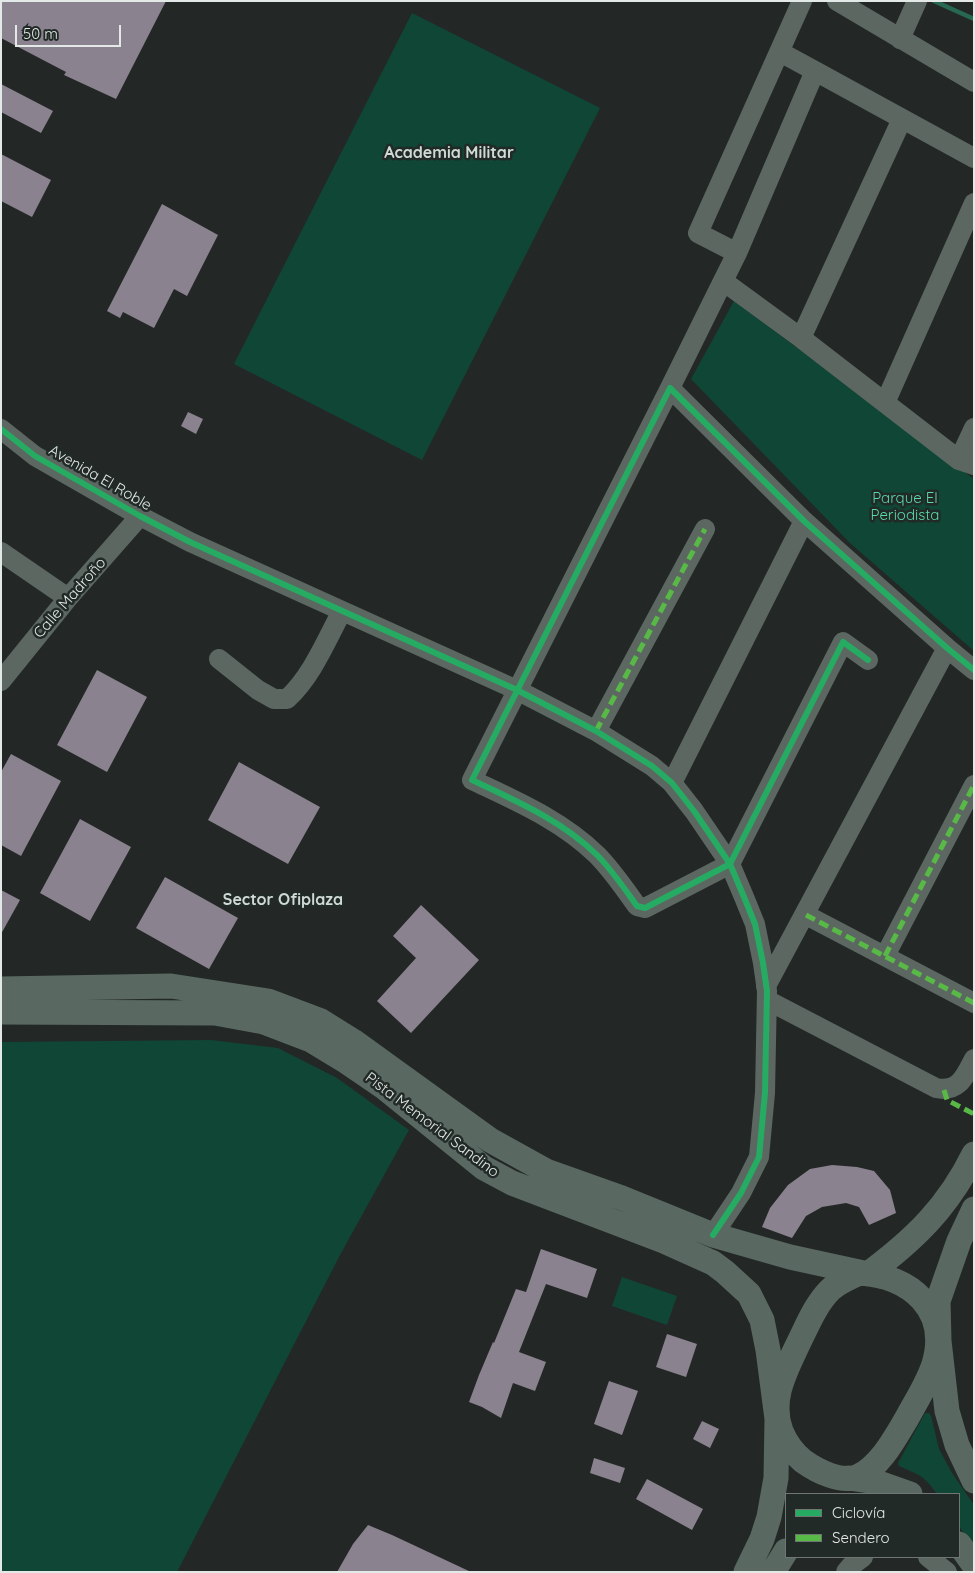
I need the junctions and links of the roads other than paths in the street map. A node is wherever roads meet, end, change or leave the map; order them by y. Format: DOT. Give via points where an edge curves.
graph roads {
  1 [pos="802,1"];
  2 [pos="837,1"];
  3 [pos="917,1"];
  4 [pos="900,39"];
  5 [pos="780,52"];
  6 [pos="815,71"];
  7 [pos="974,82"];
  8 [pos="902,119"];
  9 [pos="974,158"];
  10 [pos="974,204"];
  11 [pos="737,253"];
  12 [pos="723,281"];
  13 [pos="801,338"];
  14 [pos="670,388"];
  15 [pos="885,403"];
  16 [pos="974,428"];
  17 [pos="1,429"];
  18 [pos="966,462"];
  19 [pos="140,516"];
  20 [pos="804,520"];
  21 [pos="704,528"];
  22 [pos="1,552"];
  23 [pos="68,598"];
  24 [pos="342,611"];
  25 [pos="947,648"];
  26 [pos="219,659"];
  27 [pos="868,660"];
  28 [pos="974,670"];
  29 [pos="1,681"];
  30 [pos="517,690"];
  31 [pos="596,731"];
  32 [pos="672,783"];
  33 [pos="974,785"];
  34 [pos="730,864"];
  35 [pos="806,915"];
  36 [pos="885,956"];
  37 [pos="771,961"];
  38 [pos="84,988"];
  39 [pos="1,989"];
  40 [pos="767,993"];
  41 [pos="974,1003"];
  42 [pos="13,1012"];
  43 [pos="153,1012"];
  44 [pos="974,1059"];
  45 [pos="974,1154"];
  46 [pos="974,1210"];
  47 [pos="713,1235"];
  48 [pos="868,1274"];
  49 [pos="939,1341"];
  50 [pos="777,1419"];
  51 [pos="849,1478"];
  52 [pos="974,1481"];
  53 [pos="831,1493"];
  54 [pos="907,1493"];
  55 [pos="960,1545"];
  56 [pos="785,1553"];
  57 [pos="862,1558"];
  58 [pos="929,1558"];
  59 [pos="974,1565"];
  60 [pos="746,1572"];
  61 [pos="774,1572"];
  62 [pos="846,1572"];
  63 [pos="947,1572"];
  1 -- 5 [label="street"];
  2 -- 4 [label="street"];
  3 -- 4 [label="street"];
  4 -- 7 [label="street"];
  5 -- 6 [label="street"];
  5 -- 11 [label="street" via="698,233"];
  6 -- 8 [label="street"];
  6 -- 11 [label="street"];
  8 -- 9 [label="street"];
  8 -- 13 [label="street"];
  10 -- 15 [label="street"];
  11 -- 12 [label="street"];
  12 -- 13 [label="street"];
  12 -- 14 [label="street"];
  13 -- 15 [label="street"];
  14 -- 20 [label="street"];
  14 -- 30 [label="street"];
  15 -- 18 [label="street"];
  16 -- 18 [label="street"];
  17 -- 19 [label="street, Avenida El Roble" via="35,456"];
  19 -- 23 [label="street, Calle Madroño"];
  19 -- 24 [label="street, Avenida El Roble"];
  20 -- 25 [label="street"];
  20 -- 32 [label="street"];
  21 -- 31 [label="street"];
  22 -- 23 [label="street"];
  23 -- 29 [label="street, Calle Madroño"];
  24 -- 26 [label="street" via="298,689 287,699 274,699 258,690"];
  24 -- 30 [label="street, Avenida El Roble"];
  25 -- 28 [label="street"];
  25 -- 35 [label="street"];
  27 -- 34 [label="street" via="843,642"];
  30 -- 31 [label="street, Avenida El Roble"];
  30 -- 34 [label="street" via="472,780 552,820 582,841 642,908"];
  31 -- 32 [label="street, Avenida El Roble" via="641,758"];
  32 -- 34 [label="street, Avenida El Roble"];
  33 -- 36 [label="street"];
  34 -- 37 [label="street, Avenida El Roble"];
  35 -- 36 [label="street"];
  35 -- 37 [label="street"];
  36 -- 41 [label="street"];
  37 -- 40 [label="street, Avenida El Roble"];
  38 -- 39 [label="main road, Pista Memorial Sandino"];
  38 -- 42 [label="main road" via="73,1003 35,1004"];
  38 -- 43 [label="main road" via="100,1002 136,1005"];
  38 -- 47 [label="main road, Pista Memorial Sandino" via="171,986 268,1001 321,1021 490,1140 546,1171"];
  40 -- 44 [label="street" via="936,1088 950,1089 958,1085"];
  40 -- 47 [label="street, Avenida El Roble" via="765,1093 759,1157 741,1193"];
  42 -- 43 [label="main road, Pista Memorial Sandino"];
  43 -- 50 [label="main road, Pista Memorial Sandino" via="215,1013 264,1022 310,1040 385,1088 484,1168 512,1183 713,1263 740,1284 756,1308 766,1336"];
  45 -- 48 [label="main road" via="948,1199 928,1223 911,1241"];
  46 -- 49 [label="main road" via="959,1241 938,1301"];
  47 -- 48 [label="main road, Pista Memorial Sandino" via="790,1257"];
  48 -- 49 [label="main road, Pista Memorial Sandino" via="892,1280 918,1295 934,1318"];
  48 -- 50 [label="main road" via="859,1273 846,1279 820,1301 784,1373 777,1397"];
  49 -- 51 [label="main road" via="930,1376 891,1445 865,1472"];
  49 -- 52 [label="main road" via="948,1418"];
  50 -- 51 [label="main road" via="786,1443 804,1462 829,1475"];
  50 -- 60 [label="main road" via="772,1505 762,1539"];
  51 -- 53 [label="main road"];
  51 -- 54 [label="main road" via="876,1482"];
  55 -- 59 [label="main road"];
  56 -- 61 [label="main road"];
  57 -- 62 [label="street"];
  58 -- 63 [label="street"];
}
